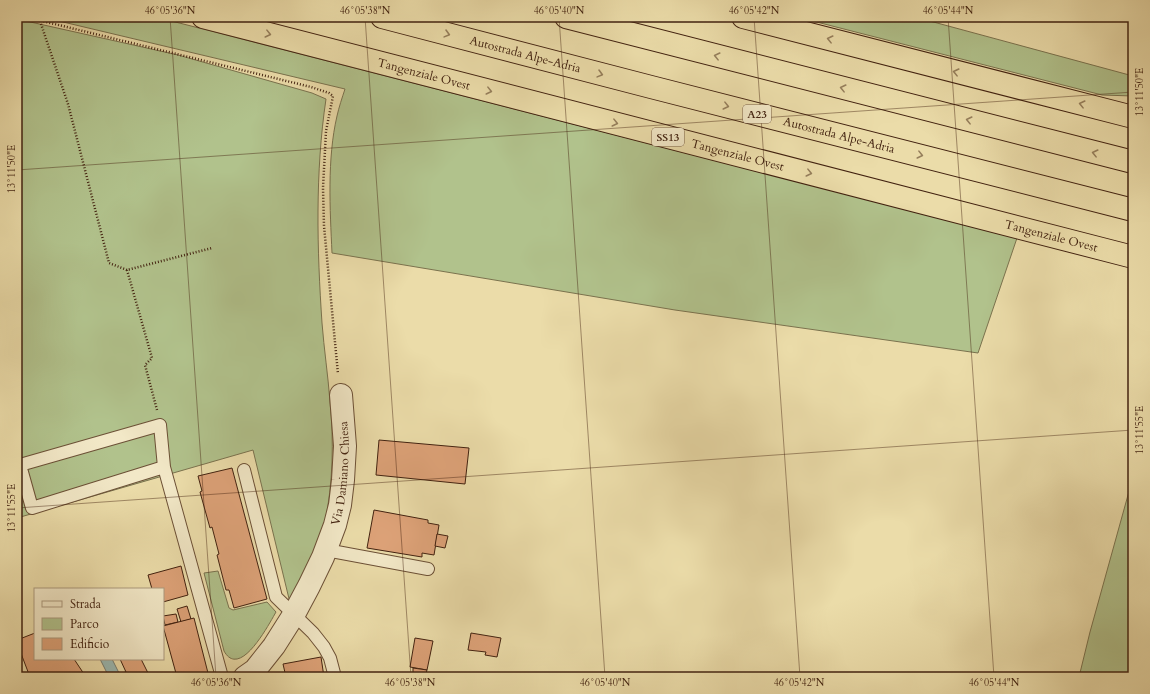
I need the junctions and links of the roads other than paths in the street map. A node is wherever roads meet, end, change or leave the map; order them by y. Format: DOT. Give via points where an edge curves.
graph roads {
  1 [pos="203,17"];
  2 [pos="382,17"];
  3 [pos="566,17"];
  4 [pos="743,17"];
  5 [pos="1133,104"];
  6 [pos="1107,111"];
  7 [pos="1133,117"];
  8 [pos="1133,162"];
  9 [pos="1133,210"];
  10 [pos="1133,257"];
  11 [pos="340,395"];
  12 [pos="164,467"];
  13 [pos="244,470"];
  14 [pos="326,550"];
  15 [pos="428,569"];
  16 [pos="294,615"];
  17 [pos="251,675"];
  18 [pos="222,677"];
  19 [pos="335,677"];
  1 -- 10 [label="highway, Tangenziale Ovest / SS13, one-way"];
  2 -- 9 [label="highway, Autostrada Alpe-Adria / A23, one-way"];
  8 -- 3 [label="highway, one-way"];
  6 -- 4 [label="highway, one-way"];
  5 -- 6 [label="lane"];
  6 -- 7 [label="highway"];
  11 -- 14 [label="street, Via Damiano Chiesa" via="345,446 343,480 340,505"];
  12 -- 12 [label="lane" via="160,425 20,465 32,508"];
  12 -- 18 [label="lane"];
  13 -- 16 [label="lane" via="276,597"];
  14 -- 15 [label="lane"];
  14 -- 16 [label="street, Via Damiano Chiesa"];
  16 -- 17 [label="street, Via Damiano Chiesa"];
  16 -- 19 [label="lane" via="324,647"];
}
